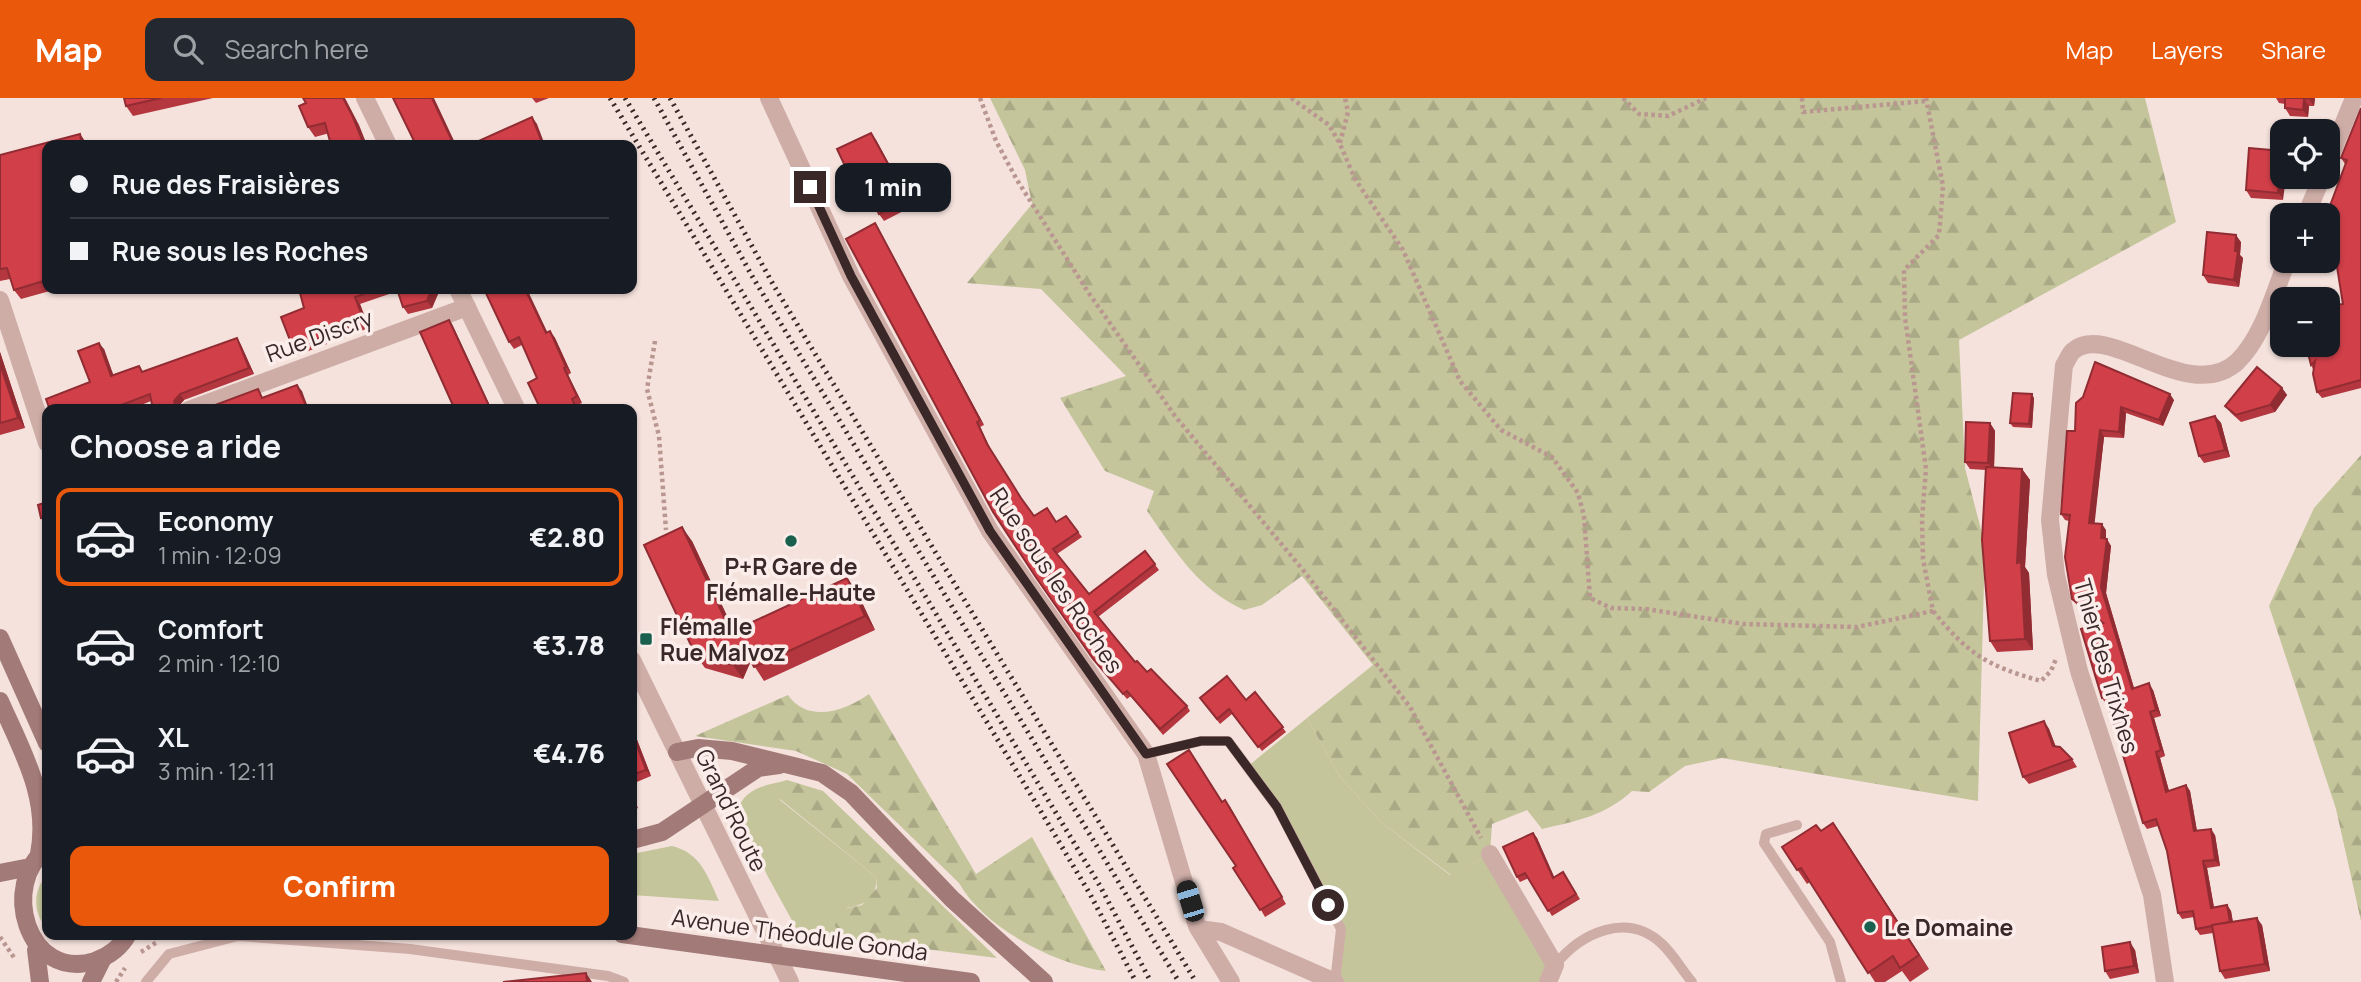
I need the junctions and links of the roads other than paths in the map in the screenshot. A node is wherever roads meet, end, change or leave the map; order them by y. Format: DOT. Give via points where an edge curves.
graph roads {
  1 [pos="365,98"];
  2 [pos="769,98"];
  3 [pos="2354,98"];
  4 [pos="2340,132"];
  5 [pos="386,140"];
  6 [pos="2282,273"];
  7 [pos="460,294"];
  8 [pos="0,300"];
  9 [pos="467,307"];
  10 [pos="205,404"];
  11 [pos="514,404"];
  12 [pos="42,428"];
  13 [pos="0,638"];
  14 [pos="637,670"];
  15 [pos="0,701"];
  16 [pos="42,732"];
  17 [pos="677,751"];
  18 [pos="1146,754"];
  19 [pos="789,763"];
  20 [pos="703,806"];
  21 [pos="42,808"];
  22 [pos="1797,825"];
  23 [pos="637,839"];
  24 [pos="42,852"];
  25 [pos="1490,854"];
  26 [pos="25,868"];
  27 [pos="0,873"];
  28 [pos="9,929"];
  29 [pos="1199,929"];
  30 [pos="637,936"];
  31 [pos="124,940"];
  32 [pos="223,940"];
  33 [pos="291,940"];
  34 [pos="36,950"];
  35 [pos="103,958"];
  36 [pos="887,970"];
  37 [pos="1551,973"];
  38 [pos="40,982"];
  39 [pos="91,982"];
  40 [pos="146,982"];
  41 [pos="624,982"];
  42 [pos="790,982"];
  43 [pos="903,982"];
  44 [pos="971,982"];
  45 [pos="1044,982"];
  46 [pos="1231,982"];
  47 [pos="1335,982"];
  48 [pos="1692,982"];
  49 [pos="1841,982"];
  50 [pos="2165,982"];
  1 -- 5 [label="street"];
  2 -- 18 [label="street, Rue sous les Roches" via="851,276 990,531"];
  3 -- 4 [label="street"];
  6 -- 50 [label="street, Thier des Trixhes" via="2250,345 2235,363 2214,374 2178,371 2110,347 2089,345 2073,351 2064,365 2050,520 2056,575 2076,660 2152,895"];
  7 -- 9 [label="street"];
  8 -- 12 [label="street"];
  9 -- 10 [label="street, Rue Discry"];
  9 -- 11 [label="street"];
  13 -- 16 [label="main road"];
  14 -- 17 [label="street, Grand'Route"];
  15 -- 21 [label="main road"];
  17 -- 19 [label="main road" via="732,751"];
  17 -- 20 [label="street, Grand'Route"];
  18 -- 29 [label="street, Rue sous les Roches"];
  18 -- 47 [label="lane" via="1201,741 1228,741 1277,807 1341,929"];
  19 -- 20 [label="main road" via="758,768"];
  19 -- 45 [label="main road" via="822,773 851,793 952,899"];
  20 -- 23 [label="main road" via="662,832"];
  20 -- 42 [label="street, Grand'Route"];
  22 -- 49 [label="lane" via="1766,834 1764,843 1830,942"];
  24 -- 26 [label="main road"];
  25 -- 37 [label="street"];
  26 -- 27 [label="main road"];
  26 -- 28 [label="main road"];
  28 -- 34 [label="main road"];
  29 -- 46 [label="street, Rue sous les Roches"];
  29 -- 47 [label="street" via="1221,932"];
  30 -- 36 [label="main road, Avenue Théodule Gonda"];
  31 -- 35 [label="main road"];
  32 -- 40 [label="lane" via="169,954"];
  33 -- 41 [label="lane" via="410,949"];
  34 -- 35 [label="main road" via="68,964"];
  34 -- 38 [label="main road"];
  35 -- 39 [label="main road"];
  36 -- 43 [label="main road"];
  36 -- 44 [label="main road, Avenue Théodule Gonda"];
  37 -- 48 [label="lane" via="1578,941 1603,929 1627,926 1663,944"];
}
